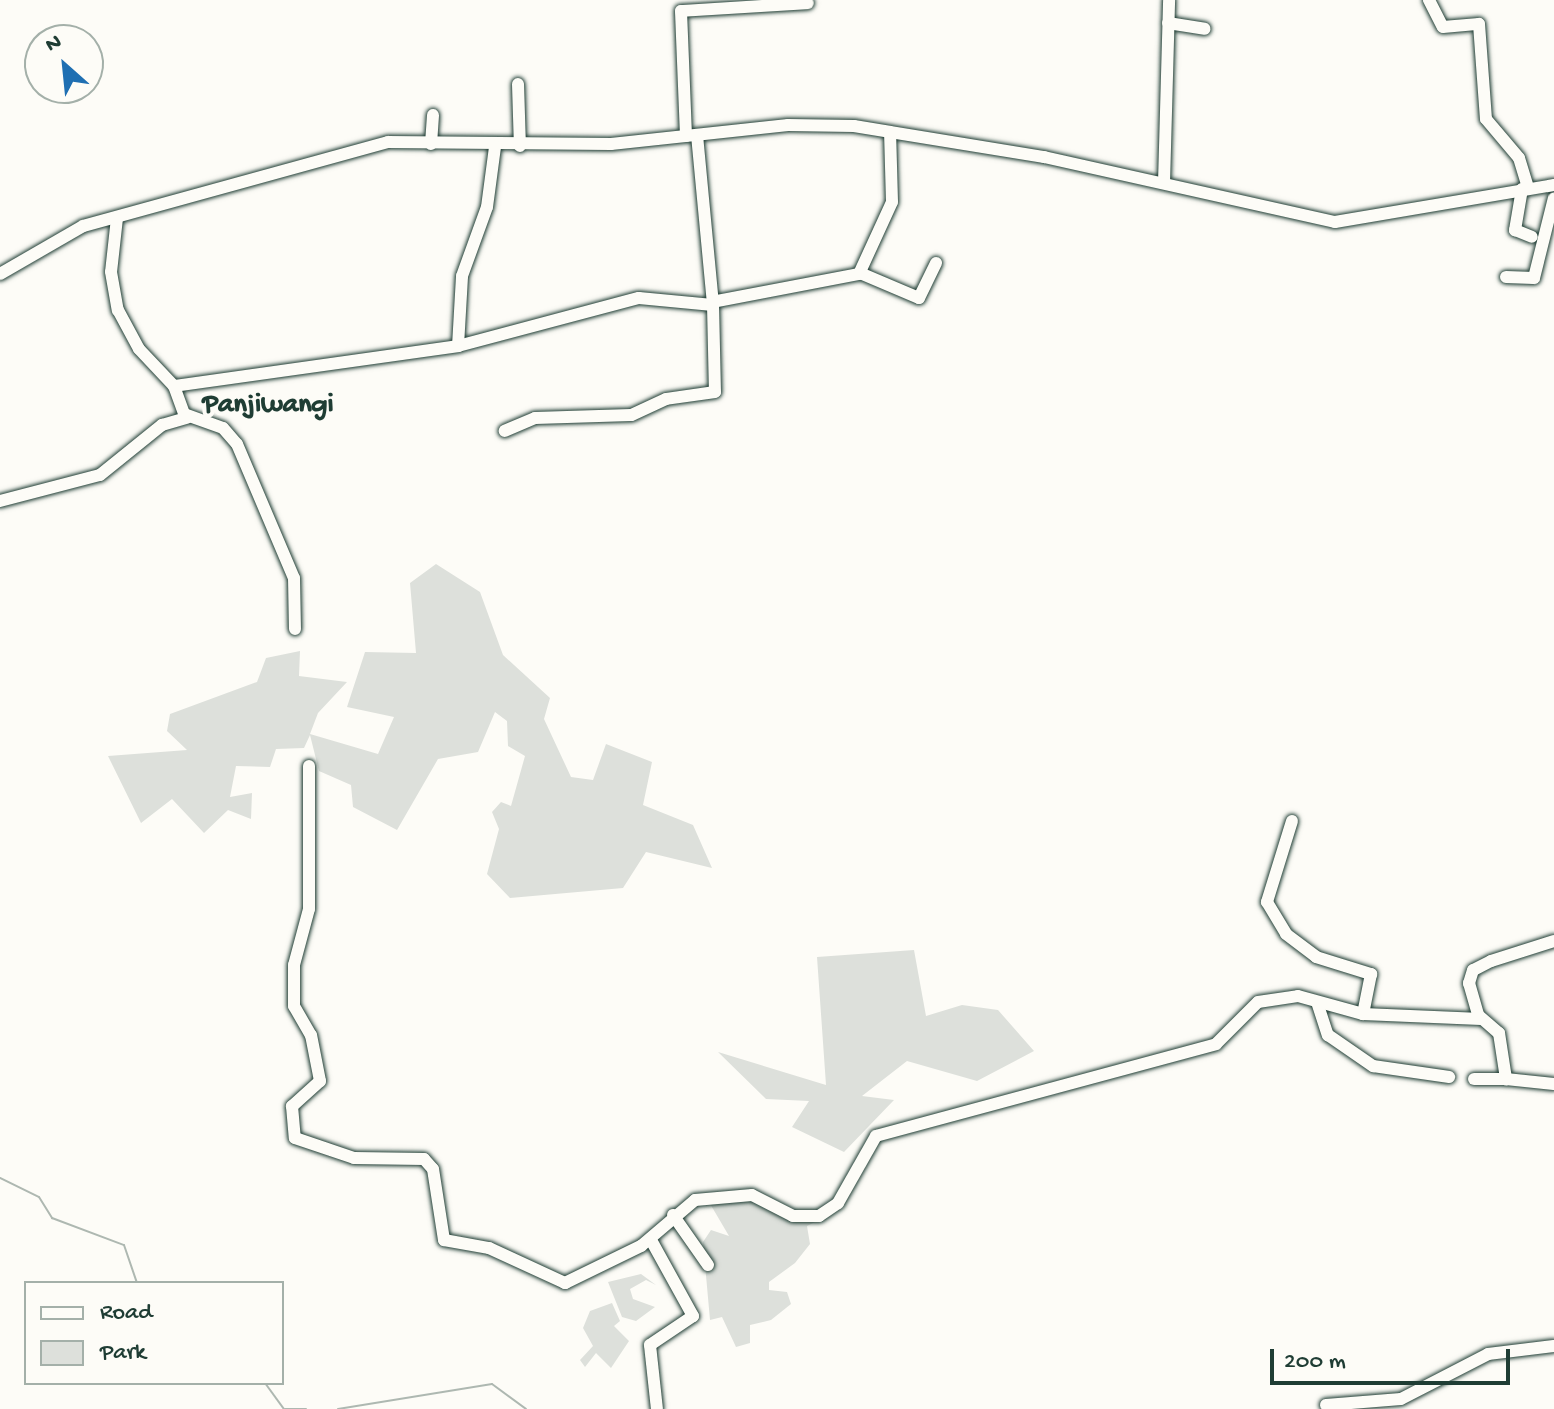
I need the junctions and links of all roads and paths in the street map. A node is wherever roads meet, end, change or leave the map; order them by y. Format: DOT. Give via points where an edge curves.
graph roads {
  1 [pos="1169,0"];
  2 [pos="1429,0"];
  3 [pos="808,3"];
  4 [pos="1168,23"];
  5 [pos="1205,29"];
  6 [pos="518,84"];
  7 [pos="433,115"];
  8 [pos="890,132"];
  9 [pos="692,136"];
  10 [pos="431,144"];
  11 [pos="520,146"];
  12 [pos="495,147"];
  13 [pos="1164,183"];
  14 [pos="1554,185"];
  15 [pos="1525,189"];
  16 [pos="1554,198"];
  17 [pos="117,218"];
  18 [pos="1532,237"];
  19 [pos="936,263"];
  20 [pos="860,273"];
  21 [pos="0,274"];
  22 [pos="1506,277"];
  23 [pos="713,303"];
  24 [pos="458,346"];
  25 [pos="174,386"];
  26 [pos="187,418"];
  27 [pos="505,431"];
  28 [pos="0,501"];
  29 [pos="295,629"];
  30 [pos="309,766"];
  31 [pos="1292,821"];
  32 [pos="1554,941"];
  33 [pos="1317,1002"];
  34 [pos="1363,1014"];
  35 [pos="1481,1019"];
  36 [pos="1449,1077"];
  37 [pos="1474,1079"];
  38 [pos="1506,1079"];
  39 [pos="1554,1084"];
  40 [pos="673,1215"];
  41 [pos="651,1240"];
  42 [pos="708,1265"];
  43 [pos="1554,1346"];
  44 [pos="1326,1405"];
  45 [pos="657,1409"];
  1 -- 4 [label="street"];
  2 -- 15 [label="street" via="1443,27 1479,24 1486,119 1519,158"];
  3 -- 9 [label="street" via="681,11"];
  4 -- 5 [label="street"];
  4 -- 13 [label="street"];
  6 -- 11 [label="street"];
  7 -- 10 [label="street"];
  8 -- 9 [label="street" via="788,125"];
  8 -- 13 [label="street"];
  8 -- 20 [label="street" via="892,202"];
  9 -- 11 [label="street"];
  9 -- 23 [label="street"];
  10 -- 12 [label="street"];
  10 -- 17 [label="street" via="362,146"];
  11 -- 12 [label="street"];
  12 -- 24 [label="street" via="487,207 462,276"];
  13 -- 15 [label="street" via="1335,222"];
  14 -- 15 [label="street"];
  15 -- 18 [label="street" via="1515,230"];
  16 -- 22 [label="street" via="1534,278"];
  17 -- 21 [label="street" via="81,227"];
  17 -- 25 [label="street" via="111,272 118,310 139,349"];
  19 -- 20 [label="street" via="919,298"];
  20 -- 23 [label="street" via="821,286"];
  23 -- 24 [label="street" via="639,298"];
  23 -- 27 [label="street" via="715,392 666,399 631,415 535,418"];
  24 -- 25 [label="street"];
  25 -- 26 [label="street"];
  26 -- 28 [label="street" via="162,425 100,475"];
  26 -- 29 [label="street" via="223,428 237,444 294,578"];
  30 -- 41 [label="street" via="309,909 294,965 294,1006 311,1035 320,1081 292,1106 295,1138 344,1156 424,1159 433,1169 444,1240 489,1248 558,1282 585,1279"];
  31 -- 34 [label="street" via="1267,902 1286,934 1316,957 1371,974"];
  32 -- 35 [label="street" via="1473,970 1470,989"];
  33 -- 34 [label="street"];
  33 -- 36 [label="street" via="1328,1035 1373,1066"];
  33 -- 40 [label="street" via="1298,996 1258,1002 1216,1044 876,1136 838,1203 819,1216 793,1216 761,1198 739,1195 695,1200"];
  34 -- 35 [label="street"];
  35 -- 38 [label="street" via="1499,1033"];
  37 -- 38 [label="street"];
  38 -- 39 [label="street"];
  40 -- 41 [label="street"];
  40 -- 42 [label="street"];
  41 -- 45 [label="street" via="693,1316 650,1345"];
  43 -- 44 [label="street" via="1488,1354 1401,1399"];
}
